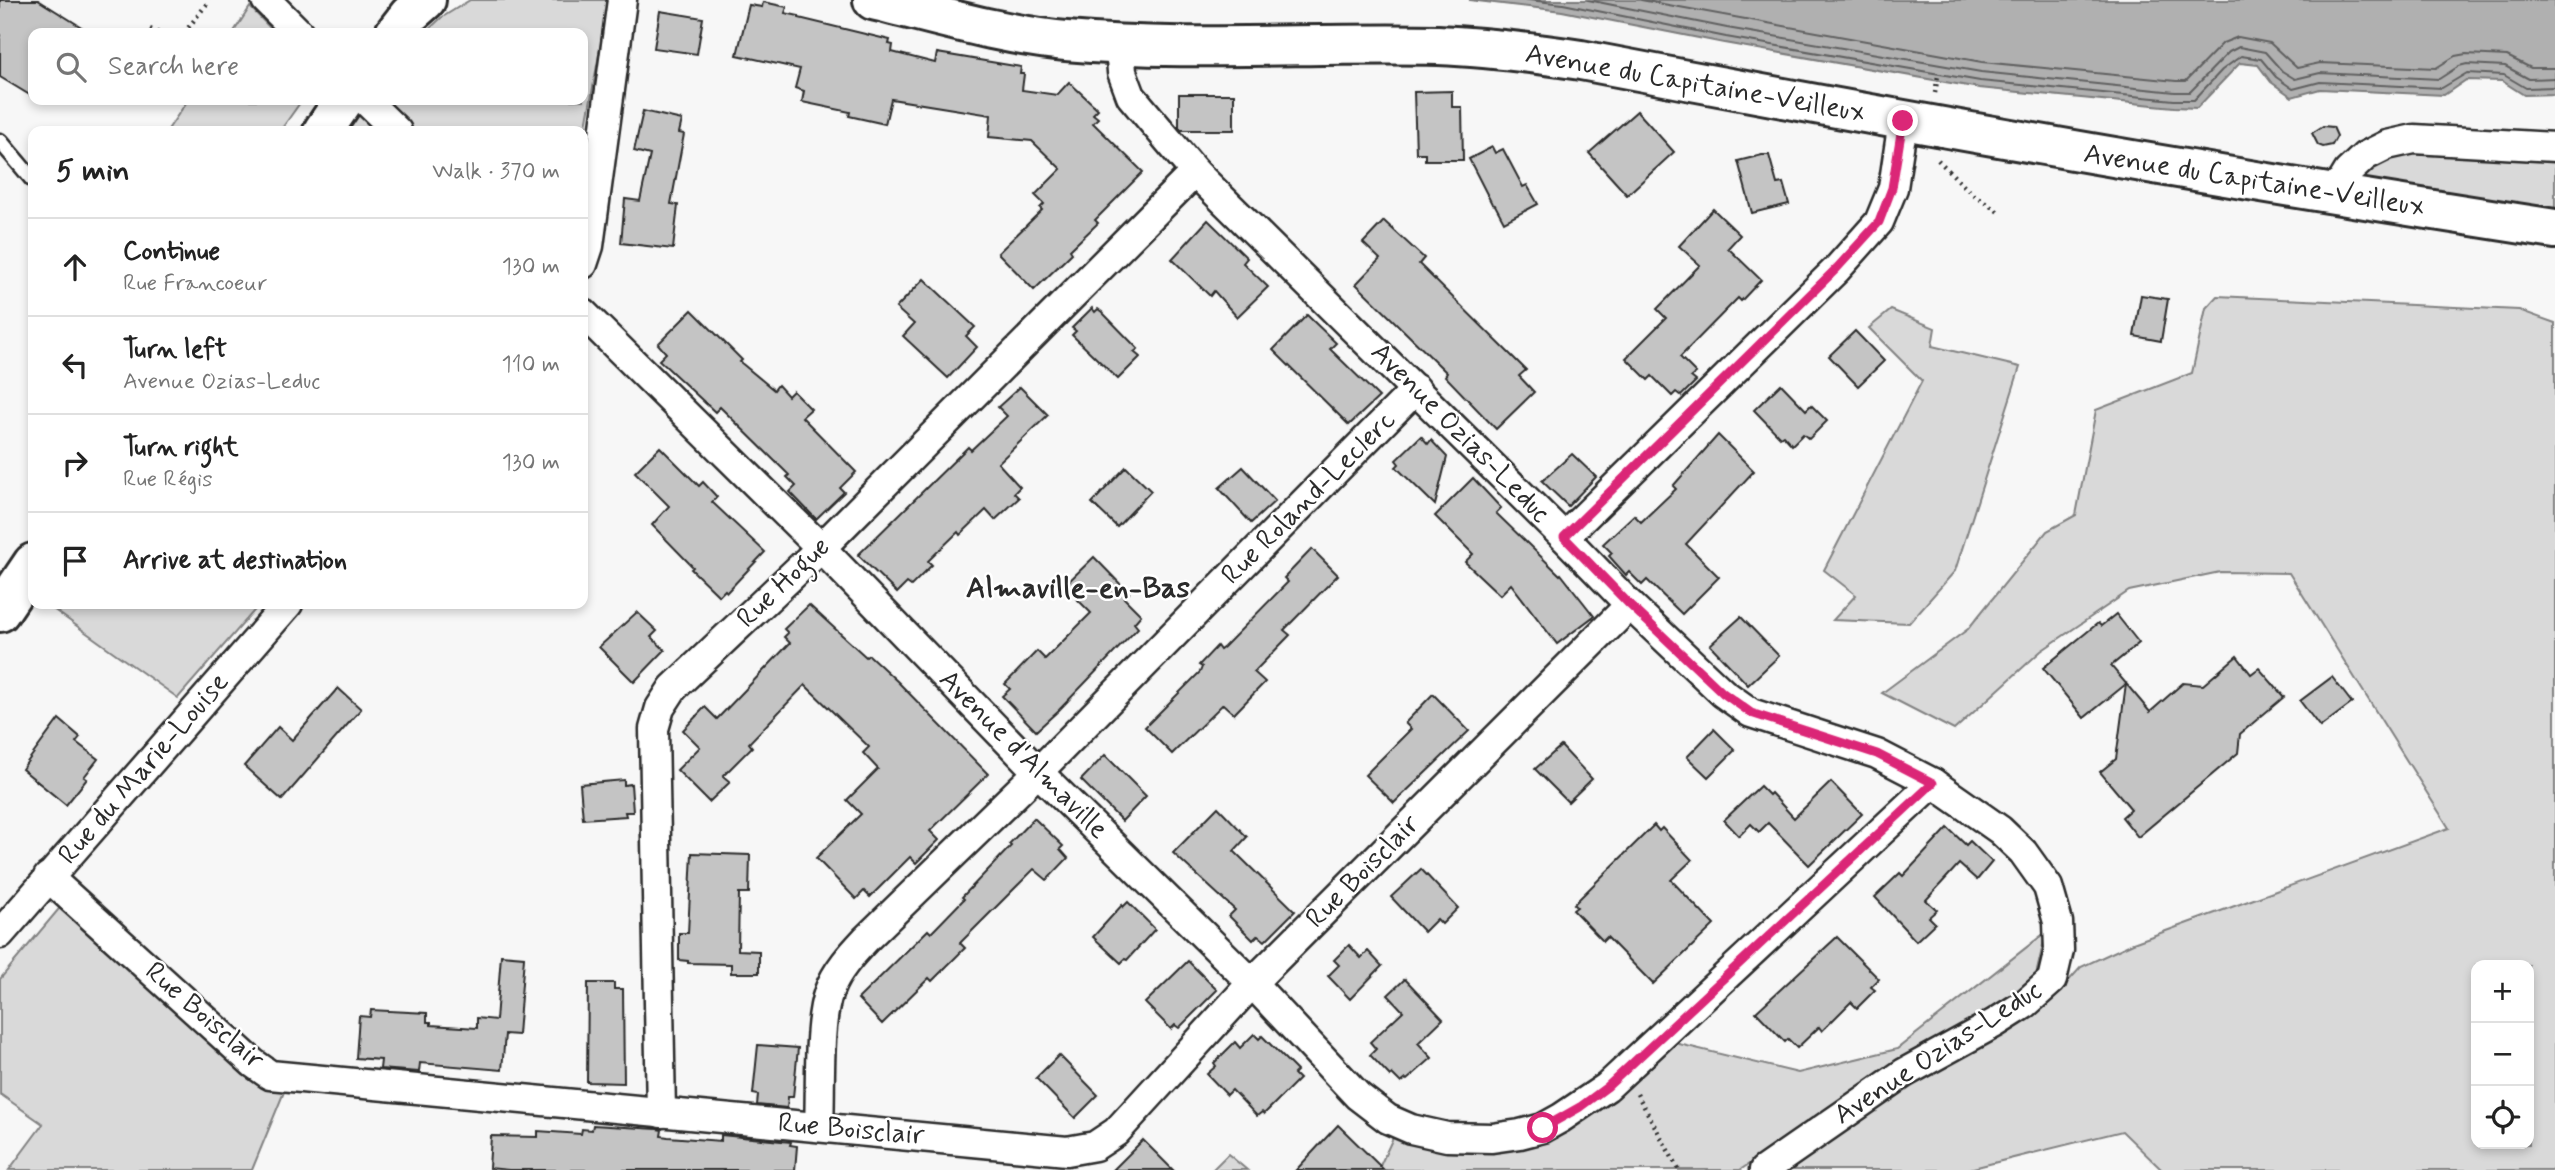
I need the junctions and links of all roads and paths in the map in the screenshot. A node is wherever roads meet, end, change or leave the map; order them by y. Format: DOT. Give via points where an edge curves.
graph roads {
  1 [pos="210,0"];
  2 [pos="266,0"];
  3 [pos="426,0"];
  4 [pos="622,0"];
  5 [pos="873,0"];
  6 [pos="188,28"];
  7 [pos="294,28"];
  8 [pos="399,28"];
  9 [pos="1120,44"];
  10 [pos="341,105"];
  11 [pos="370,105"];
  12 [pos="1903,121"];
  13 [pos="326,126"];
  14 [pos="392,126"];
  15 [pos="0,141"];
  16 [pos="2555,147"];
  17 [pos="1195,172"];
  18 [pos="28,174"];
  19 [pos="2334,195"];
  20 [pos="2555,229"];
  21 [pos="588,249"];
  22 [pos="588,318"];
  23 [pos="1416,389"];
  24 [pos="1564,537"];
  25 [pos="821,548"];
  26 [pos="1630,605"];
  27 [pos="284,609"];
  28 [pos="1038,772"];
  29 [pos="1933,783"];
  30 [pos="48,877"];
  31 [pos="0,934"];
  32 [pos="1252,983"];
  33 [pos="1625,1071"];
  34 [pos="661,1113"];
  35 [pos="819,1126"];
  36 [pos="1679,1170"];
  37 [pos="1764,1170"];
  1 -- 6 [label="path"];
  2 -- 7 [label="street"];
  3 -- 8 [label="street"];
  4 -- 21 [label="street"];
  5 -- 9 [label="street, Avenue du Capitaine-Veilleux" via="1031,37"];
  9 -- 12 [label="street, Avenue du Capitaine-Veilleux" via="1208,48 1439,45 1526,52"];
  9 -- 17 [label="street, Avenue Ozias-Leduc" via="1122,72 1131,96"];
  10 -- 13 [label="street"];
  11 -- 14 [label="street"];
  12 -- 19 [label="street, Avenue du Capitaine-Veilleux"];
  12 -- 24 [label="street" via="1892,188 1879,222"];
  15 -- 18 [label="lane"];
  16 -- 19 [label="street" via="2414,139 2365,156"];
  17 -- 23 [label="street, Avenue Ozias-Leduc"];
  17 -- 25 [label="street, Rue Hogue"];
  19 -- 20 [label="street, Avenue du Capitaine-Veilleux"];
  22 -- 25 [label="street, Avenue d'Almaville"];
  23 -- 24 [label="street, Avenue Ozias-Leduc"];
  23 -- 28 [label="street, Rue Roland-Leclerc"];
  24 -- 26 [label="street, Avenue Ozias-Leduc"];
  25 -- 28 [label="street, Avenue d'Almaville"];
  25 -- 34 [label="street, Rue Hogue" via="673,688 654,729"];
  26 -- 29 [label="street, Avenue Ozias-Leduc" via="1723,693 1751,713 1877,754"];
  26 -- 32 [label="street, Rue Boisclair"];
  27 -- 30 [label="street, Rue du Marie-Louise"];
  28 -- 32 [label="street, Avenue d'Almaville"];
  28 -- 35 [label="street, Rue Roland-Leclerc" via="845,963 829,991 823,1020"];
  29 -- 33 [label="street, Avenue d'Almaville"];
  29 -- 37 [label="street, Avenue Ozias-Leduc" via="2000,830 2048,887 2058,922 2059,950 2052,980 2025,1004 1904,1073"];
  30 -- 31 [label="street, Rue du Marie-Louise"];
  30 -- 34 [label="street, Rue Boisclair" via="270,1075"];
  32 -- 33 [label="street, Avenue d'Almaville" via="1358,1096 1388,1119 1411,1129 1447,1137 1520,1135 1561,1118"];
  32 -- 35 [label="street, Rue Boisclair" via="1115,1132 1095,1146 1067,1151"];
  33 -- 36 [label="path"];
  34 -- 35 [label="street, Rue Boisclair"];
}
